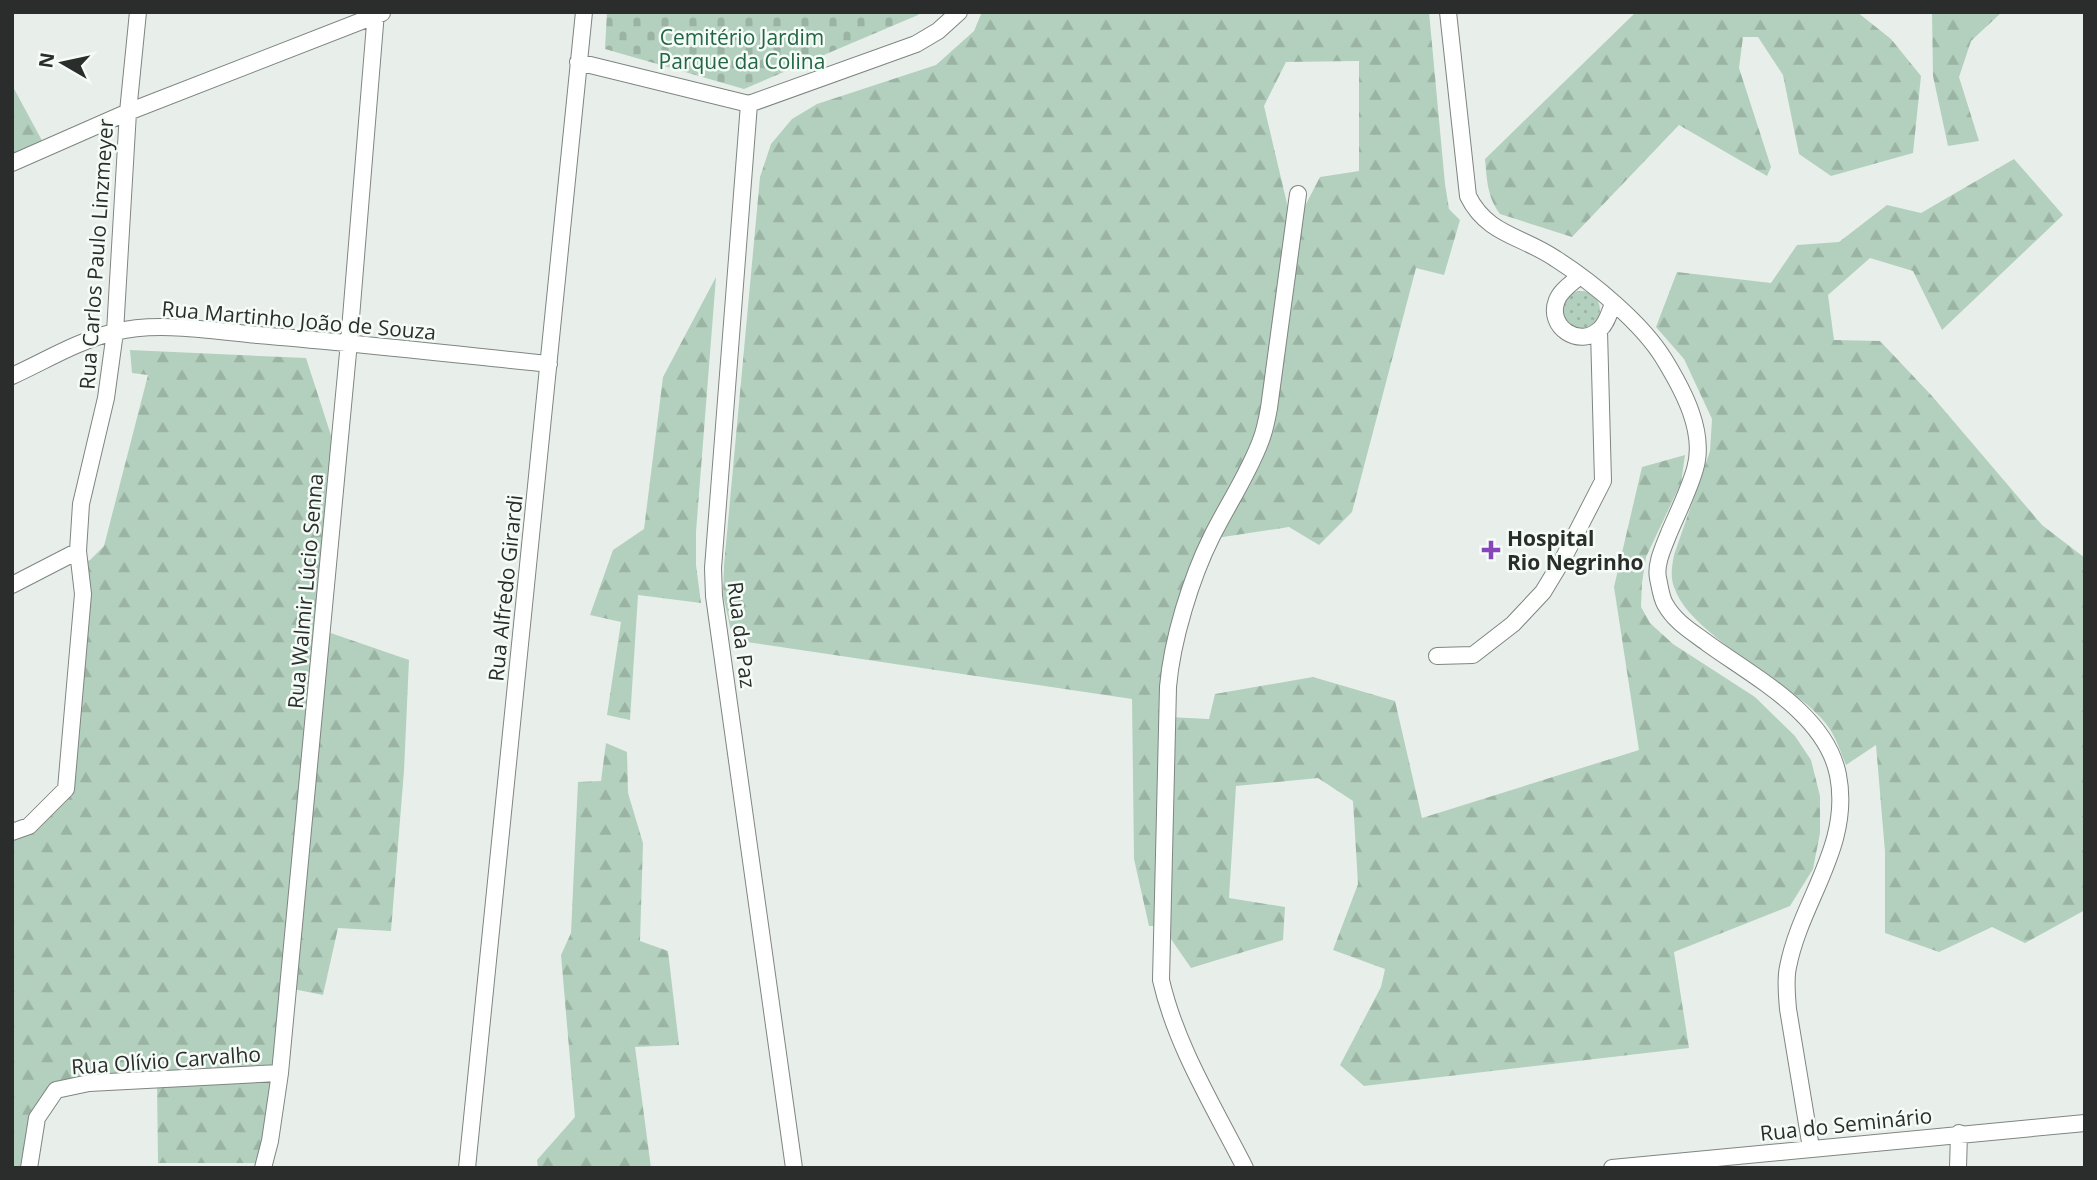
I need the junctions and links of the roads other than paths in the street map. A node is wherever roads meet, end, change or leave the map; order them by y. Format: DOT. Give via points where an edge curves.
graph roads {
  1 [pos="138,12"];
  2 [pos="584,12"];
  3 [pos="959,12"];
  4 [pos="1448,12"];
  5 [pos="379,13"];
  6 [pos="578,62"];
  7 [pos="749,104"];
  8 [pos="128,112"];
  9 [pos="12,163"];
  10 [pos="1298,194"];
  11 [pos="1580,276"];
  12 [pos="1613,304"];
  13 [pos="1599,331"];
  14 [pos="115,332"];
  15 [pos="349,342"];
  16 [pos="549,364"];
  17 [pos="12,376"];
  18 [pos="78,551"];
  19 [pos="12,585"];
  20 [pos="1437,656"];
  21 [pos="12,832"];
  22 [pos="280,1073"];
  23 [pos="2085,1123"];
  24 [pos="1959,1133"];
  25 [pos="1811,1148"];
  26 [pos="29,1168"];
  27 [pos="263,1168"];
  28 [pos="467,1168"];
  29 [pos="794,1168"];
  30 [pos="1245,1168"];
  31 [pos="1612,1168"];
  32 [pos="1958,1168"];
  1 -- 8 [label="street, Rua Carlos Paulo Linzmeyer"];
  2 -- 6 [label="street, Rua Alfredo Girardi"];
  3 -- 7 [label="street" via="916,44"];
  4 -- 11 [label="street" via="1468,196 1475,211"];
  5 -- 8 [label="street"];
  5 -- 15 [label="street, Rua Walmir Lúcio Senna"];
  6 -- 7 [label="street"];
  6 -- 16 [label="street, Rua Alfredo Girardi"];
  7 -- 29 [label="street, Rua da Paz" via="714,596"];
  8 -- 9 [label="street"];
  8 -- 14 [label="street, Rua Carlos Paulo Linzmeyer"];
  10 -- 30 [label="street" via="1262,439 1198,569 1176,639 1168,687 1161,980 1179,1038"];
  11 -- 12 [label="street"];
  11 -- 13 [label="street" via="1556,301 1556,318 1574,336"];
  12 -- 13 [label="street"];
  12 -- 25 [label="street" via="1663,356 1681,388 1697,436 1695,469 1657,574 1663,601 1678,622 1798,709 1829,747 1838,773 1841,807 1836,840 1795,942 1786,986"];
  13 -- 20 [label="street" via="1603,481 1543,592 1521,616 1473,655"];
  14 -- 15 [label="street, Rua Martinho João de Souza" via="195,330"];
  14 -- 17 [label="street, Rua Martinho João de Souza"];
  14 -- 18 [label="street, Rua Carlos Paulo Linzmeyer" via="106,398 81,504"];
  15 -- 16 [label="street, Rua Martinho João de Souza"];
  15 -- 22 [label="street, Rua Walmir Lúcio Senna"];
  16 -- 28 [label="street, Rua Alfredo Girardi"];
  18 -- 19 [label="street"];
  18 -- 21 [label="street, Rua Carlos Paulo Linzmeyer" via="83,594 66,789 29,826"];
  22 -- 26 [label="street, Rua Olívio Carvalho" via="89,1083 56,1090 37,1118"];
  22 -- 27 [label="street, Rua Walmir Lúcio Senna"];
  23 -- 24 [label="street, Rua do Seminário"];
  24 -- 25 [label="street, Rua do Seminário"];
  24 -- 32 [label="street"];
  25 -- 31 [label="street, Rua do Seminário"];
}
